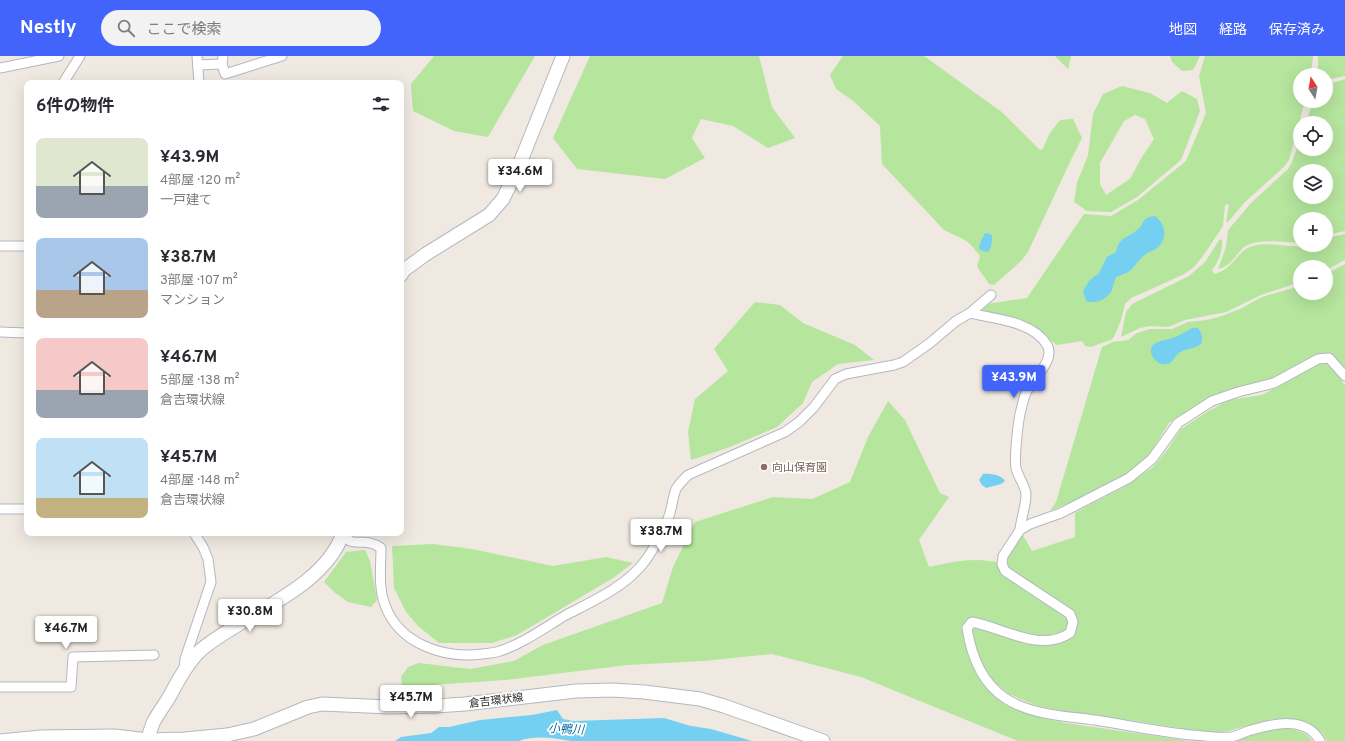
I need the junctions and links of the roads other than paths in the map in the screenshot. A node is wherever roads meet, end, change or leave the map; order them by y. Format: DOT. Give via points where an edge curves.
graph roads {
  1 [pos="60,56"];
  2 [pos="80,56"];
  3 [pos="282,56"];
  4 [pos="563,56"];
  5 [pos="198,60"];
  6 [pos="222,60"];
  7 [pos="0,68"];
  8 [pos="65,80"];
  9 [pos="199,80"];
  10 [pos="0,246"];
  11 [pos="24,246"];
  12 [pos="404,270"];
  13 [pos="991,295"];
  14 [pos="970,313"];
  15 [pos="0,332"];
  16 [pos="24,333"];
  17 [pos="1345,376"];
  18 [pos="0,509"];
  19 [pos="24,509"];
  20 [pos="1020,530"];
  21 [pos="196,536"];
  22 [pos="342,536"];
  23 [pos="345,536"];
  24 [pos="154,655"];
  25 [pos="184,672"];
  26 [pos="0,687"];
  27 [pos="148,740"];
  28 [pos="0,741"];
  29 [pos="823,741"];
  30 [pos="1320,741"];
  1 -- 7 [label="street"];
  2 -- 8 [label="street"];
  3 -- 6 [label="street" via="226,74"];
  4 -- 12 [label="main road" via="503,199 489,215"];
  5 -- 6 [label="street"];
  5 -- 9 [label="street"];
  10 -- 11 [label="street"];
  13 -- 14 [label="street"];
  14 -- 20 [label="street" via="1023,326 1041,337 1048,346 1049,357 1026,392 1019,420 1016,468 1026,493"];
  14 -- 23 [label="street" via="903,362 846,374 835,379 814,407 785,432 688,475 677,488 668,520 645,561 627,579 519,644 498,652 455,655 437,651 413,640 389,615 384,603 381,588 381,548 368,542 352,542"];
  15 -- 16 [label="street"];
  17 -- 20 [label="street" via="1329,358 1318,359 1274,383 1212,401 1178,423 1152,459 1129,478 1061,513"];
  18 -- 19 [label="street"];
  20 -- 30 [label="street" via="1003,556 1002,564 1005,571 1070,614 1073,622 1070,633 1066,636 1045,641 1027,639 987,624 972,622 967,628 969,644 978,667 1003,697 1015,704 1060,716 1212,737 1232,737 1278,724 1296,723 1308,728"];
  21 -- 25 [label="street" via="208,559 211,582 185,659"];
  22 -- 25 [label="main road" via="337,548 308,579 201,650"];
  24 -- 26 [label="street" via="73,657 71,687"];
  25 -- 27 [label="main road" via="153,723"];
  27 -- 28 [label="main road, 倉吉環状線" via="114,736 41,737"];
  27 -- 29 [label="main road, 倉吉環状線" via="185,739 254,729 308,707 322,704 436,706 576,691 612,690 700,699"];
}
